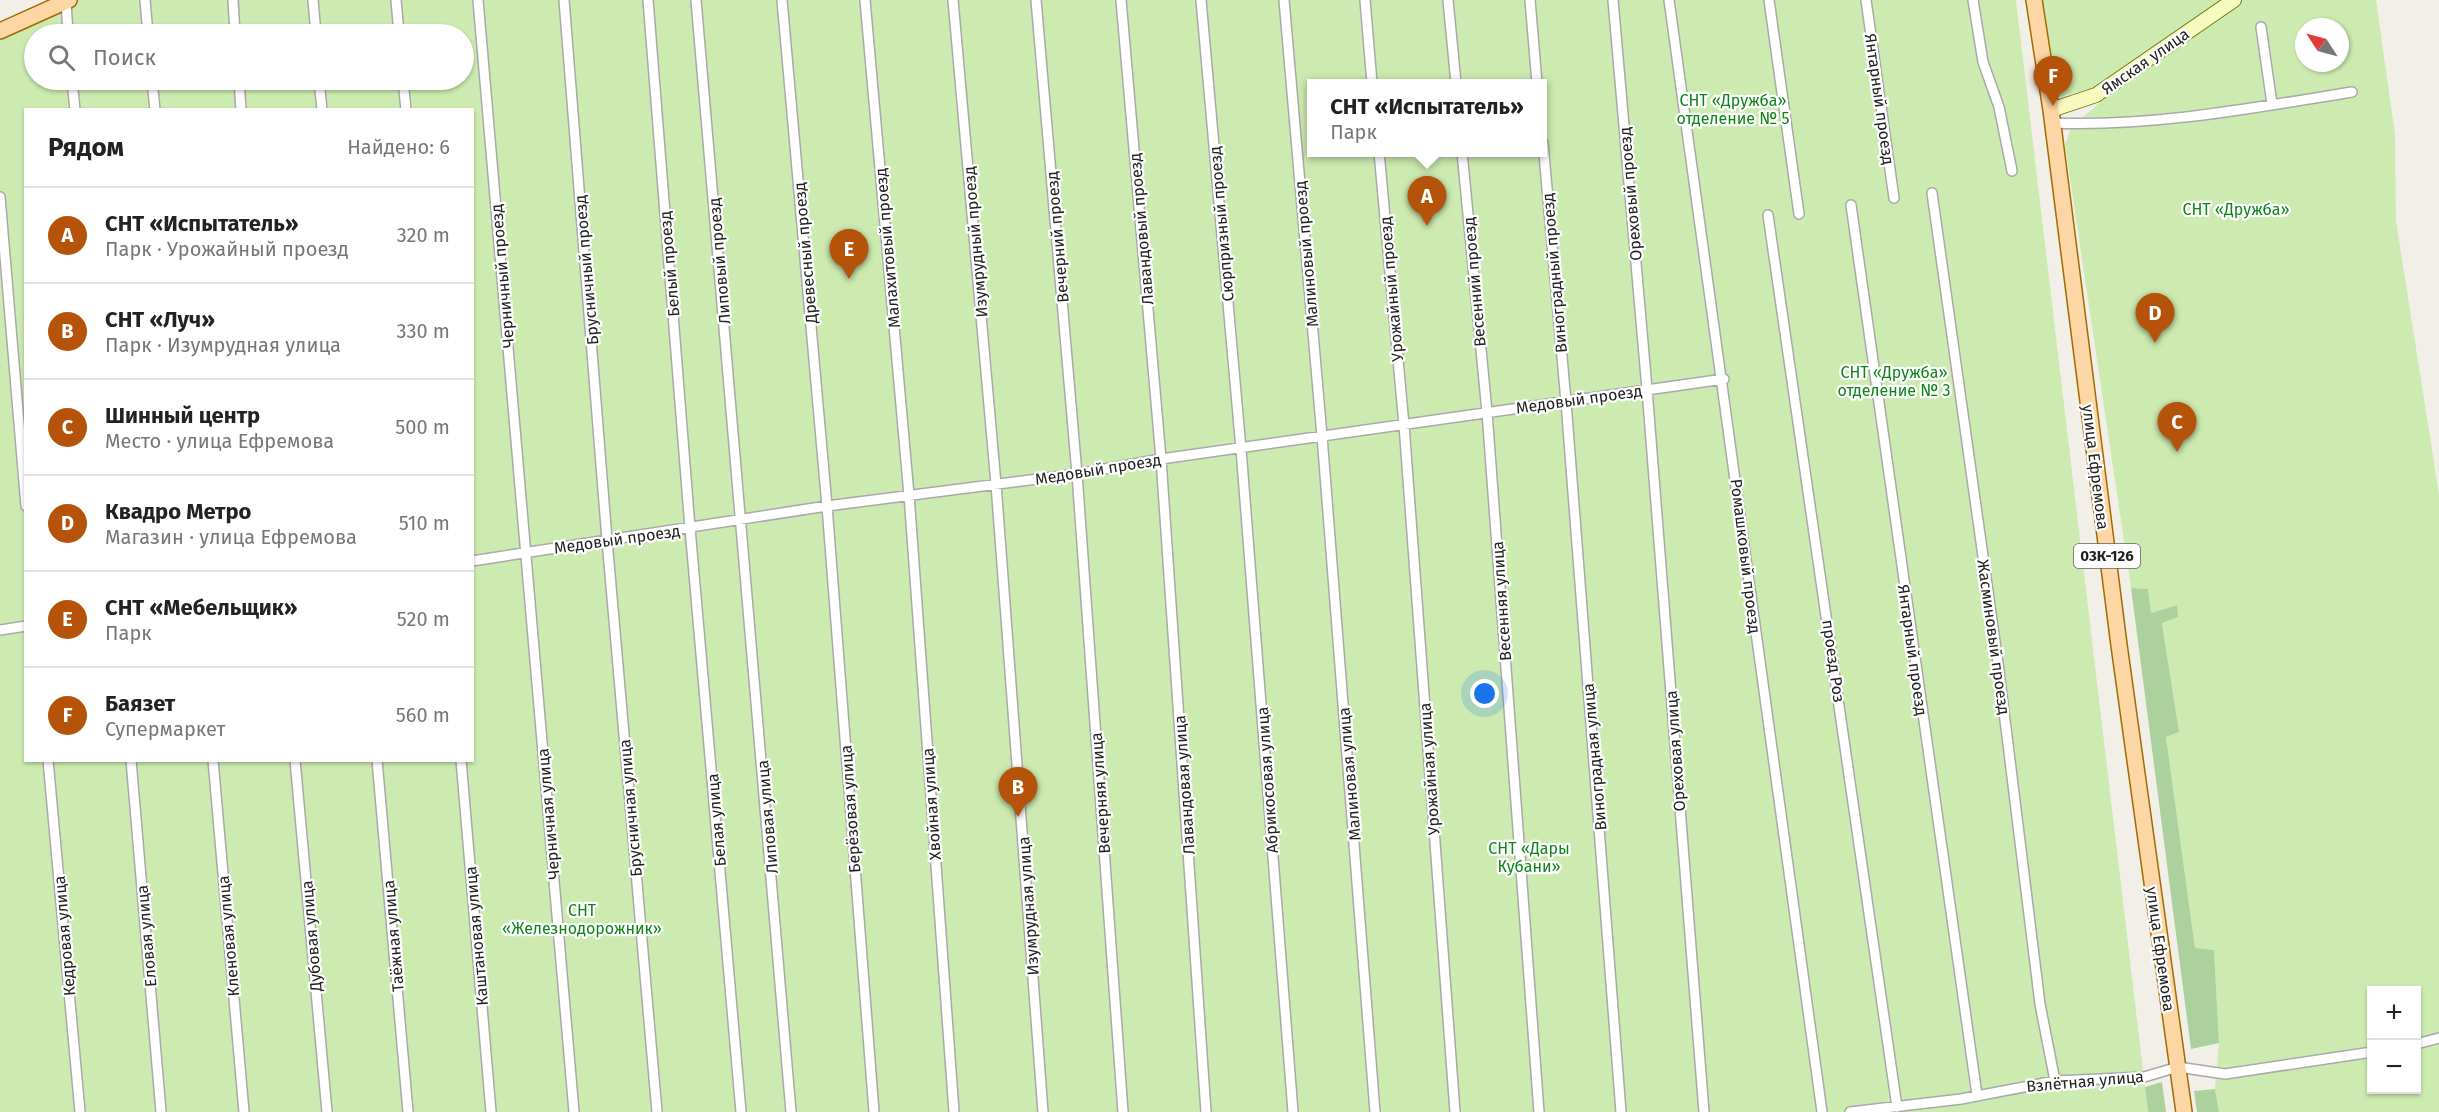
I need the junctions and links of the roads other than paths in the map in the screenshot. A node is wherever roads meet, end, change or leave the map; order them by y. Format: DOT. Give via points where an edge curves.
graph roads {
  1 [pos="145,0"];
  2 [pos="233,0"];
  3 [pos="313,0"];
  4 [pos="396,0"];
  5 [pos="478,0"];
  6 [pos="564,0"];
  7 [pos="648,0"];
  8 [pos="696,0"];
  9 [pos="782,0"];
  10 [pos="865,0"];
  11 [pos="953,0"];
  12 [pos="1036,0"];
  13 [pos="1121,0"];
  14 [pos="1201,0"];
  15 [pos="1284,0"];
  16 [pos="1365,0"];
  17 [pos="1448,0"];
  18 [pos="1530,0"];
  19 [pos="1613,0"];
  20 [pos="1669,0"];
  21 [pos="1769,0"];
  22 [pos="1866,0"];
  23 [pos="1973,0"];
  24 [pos="2034,0"];
  25 [pos="2234,0"];
  26 [pos="67,1"];
  27 [pos="68,24"];
  28 [pos="147,24"];
  29 [pos="235,24"];
  30 [pos="314,24"];
  31 [pos="398,24"];
  32 [pos="2261,27"];
  33 [pos="0,31"];
  34 [pos="1372,79"];
  35 [pos="1456,79"];
  36 [pos="1537,79"];
  37 [pos="73,90"];
  38 [pos="153,90"];
  39 [pos="240,90"];
  40 [pos="320,90"];
  41 [pos="404,90"];
  42 [pos="2352,92"];
  43 [pos="2272,104"];
  44 [pos="75,108"];
  45 [pos="155,108"];
  46 [pos="241,108"];
  47 [pos="322,108"];
  48 [pos="406,108"];
  49 [pos="2051,117"];
  50 [pos="1379,157"];
  51 [pos="1462,157"];
  52 [pos="1543,157"];
  53 [pos="2012,171"];
  54 [pos="1932,193"];
  55 [pos="0,197"];
  56 [pos="1894,198"];
  57 [pos="1851,205"];
  58 [pos="1799,214"];
  59 [pos="1768,215"];
  60 [pos="1724,378"];
  61 [pos="1647,389"];
  62 [pos="1566,402"];
  63 [pos="1486,412"];
  64 [pos="1404,425"];
  65 [pos="1322,436"];
  66 [pos="1241,449"];
  67 [pos="1161,459"];
  68 [pos="1077,474"];
  69 [pos="24,482"];
  70 [pos="996,484"];
  71 [pos="909,495"];
  72 [pos="827,506"];
  73 [pos="742,521"];
  74 [pos="690,528"];
  75 [pos="607,540"];
  76 [pos="525,552"];
  77 [pos="474,561"];
  78 [pos="24,626"];
  79 [pos="0,630"];
  80 [pos="48,762"];
  81 [pos="131,762"];
  82 [pos="213,762"];
  83 [pos="295,762"];
  84 [pos="377,762"];
  85 [pos="461,762"];
  86 [pos="2439,1038"];
  87 [pos="2421,1043"];
  88 [pos="2367,1053"];
  89 [pos="2178,1067"];
  90 [pos="2055,1081"];
  91 [pos="1977,1095"];
  92 [pos="1897,1107"];
  93 [pos="80,1112"];
  94 [pos="161,1112"];
  95 [pos="244,1112"];
  96 [pos="327,1112"];
  97 [pos="408,1112"];
  98 [pos="491,1112"];
  99 [pos="574,1112"];
  100 [pos="657,1112"];
  101 [pos="741,1112"];
  102 [pos="791,1112"];
  103 [pos="874,1112"];
  104 [pos="954,1112"];
  105 [pos="1043,1112"];
  106 [pos="1123,1112"];
  107 [pos="1206,1112"];
  108 [pos="1293,1112"];
  109 [pos="1376,1112"];
  110 [pos="1455,1112"];
  111 [pos="1539,1112"];
  112 [pos="1622,1112"];
  113 [pos="1704,1112"];
  114 [pos="1822,1112"];
  115 [pos="1850,1112"];
  116 [pos="2184,1112"];
  1 -- 28 [label="street"];
  2 -- 29 [label="street"];
  3 -- 30 [label="street"];
  4 -- 31 [label="street"];
  5 -- 76 [label="street, Черничный проезд"];
  6 -- 75 [label="street, Брусничный проезд"];
  7 -- 74 [label="street, Белый проезд"];
  8 -- 73 [label="street, Липовый проезд"];
  9 -- 72 [label="street, Древесный проезд"];
  10 -- 71 [label="street, Малахитовый проезд"];
  11 -- 70 [label="street, Изумрудный проезд"];
  12 -- 68 [label="street, Вечерний проезд"];
  13 -- 67 [label="street, Лавандовый проезд"];
  14 -- 66 [label="street, Сюрпризный проезд"];
  15 -- 65 [label="street, Малиновый проезд"];
  16 -- 34 [label="street"];
  17 -- 35 [label="street"];
  18 -- 36 [label="street"];
  19 -- 61 [label="street, Ореховый проезд"];
  20 -- 60 [label="street, Ромашковый проезд"];
  21 -- 58 [label="street"];
  22 -- 56 [label="street, Янтарный проезд"];
  23 -- 53 [label="street" via="1983,62 1999,107"];
  24 -- 49 [label="main road, улица Ефремова / 03К-126"];
  25 -- 49 [label="street, Ямская улица" via="2096,95"];
  26 -- 27 [label="street"];
  26 -- 33 [label="main road"];
  32 -- 43 [label="street"];
  37 -- 44 [label="street"];
  38 -- 45 [label="street"];
  39 -- 46 [label="street"];
  40 -- 47 [label="street"];
  41 -- 48 [label="street"];
  42 -- 43 [label="street"];
  43 -- 49 [label="street" via="2106,125"];
  49 -- 89 [label="main road, улица Ефремова / 03К-126" via="2118,645"];
  50 -- 64 [label="street, Урожайный проезд"];
  51 -- 63 [label="street, Весенний проезд"];
  52 -- 62 [label="street, Виноградный проезд"];
  54 -- 90 [label="street, Жасминовый проезд" via="1998,663 2040,1004"];
  55 -- 69 [label="street"];
  57 -- 91 [label="street, Янтарный проезд"];
  59 -- 92 [label="street, проезд Роз"];
  60 -- 61 [label="street, Медовый проезд"];
  60 -- 114 [label="street, Ромашковый проезд"];
  61 -- 62 [label="street, Медовый проезд"];
  61 -- 113 [label="street, Ореховая улица"];
  62 -- 63 [label="street, Медовый проезд"];
  62 -- 112 [label="street, Виноградная улица"];
  63 -- 64 [label="street, Медовый проезд"];
  63 -- 111 [label="street, Весенняя улица"];
  64 -- 65 [label="street, Медовый проезд"];
  64 -- 110 [label="street, Урожайная улица"];
  65 -- 66 [label="street, Медовый проезд"];
  65 -- 109 [label="street, Малиновая улица"];
  66 -- 67 [label="street, Медовый проезд"];
  66 -- 108 [label="street, Абрикосовая улица"];
  67 -- 68 [label="street, Медовый проезд"];
  67 -- 107 [label="street, Лавандовая улица"];
  68 -- 70 [label="street, Медовый проезд"];
  68 -- 106 [label="street, Вечерняя улица"];
  70 -- 71 [label="street, Медовый проезд"];
  70 -- 105 [label="street, Изумрудная улица"];
  71 -- 72 [label="street, Медовый проезд"];
  71 -- 104 [label="street, Хвойная улица"];
  72 -- 73 [label="street, Медовый проезд"];
  72 -- 103 [label="street, Берёзовая улица"];
  73 -- 74 [label="street, Медовый проезд"];
  73 -- 102 [label="street, Липовая улица"];
  74 -- 75 [label="street, Медовый проезд"];
  74 -- 101 [label="street, Белая улица"];
  75 -- 76 [label="street, Медовый проезд"];
  75 -- 100 [label="street, Брусничная улица"];
  76 -- 77 [label="street, Медовый проезд"];
  76 -- 99 [label="street, Черничная улица"];
  78 -- 79 [label="street"];
  80 -- 93 [label="street, Кедровая улица"];
  81 -- 94 [label="street, Еловая улица"];
  82 -- 95 [label="street, Кленовая улица"];
  83 -- 96 [label="street, Дубовая улица"];
  84 -- 97 [label="street, Таёжная улица"];
  85 -- 98 [label="street, Каштановая улица"];
  86 -- 87 [label="street"];
  88 -- 89 [label="street" via="2225,1074"];
  89 -- 90 [label="street, Взлётная улица" via="2144,1077"];
  89 -- 116 [label="main road, улица Ефремова / 03К-126"];
  90 -- 91 [label="street, Взлётная улица"];
  91 -- 92 [label="street, Взлётная улица"];
  92 -- 115 [label="street, Взлётная улица"];
}
